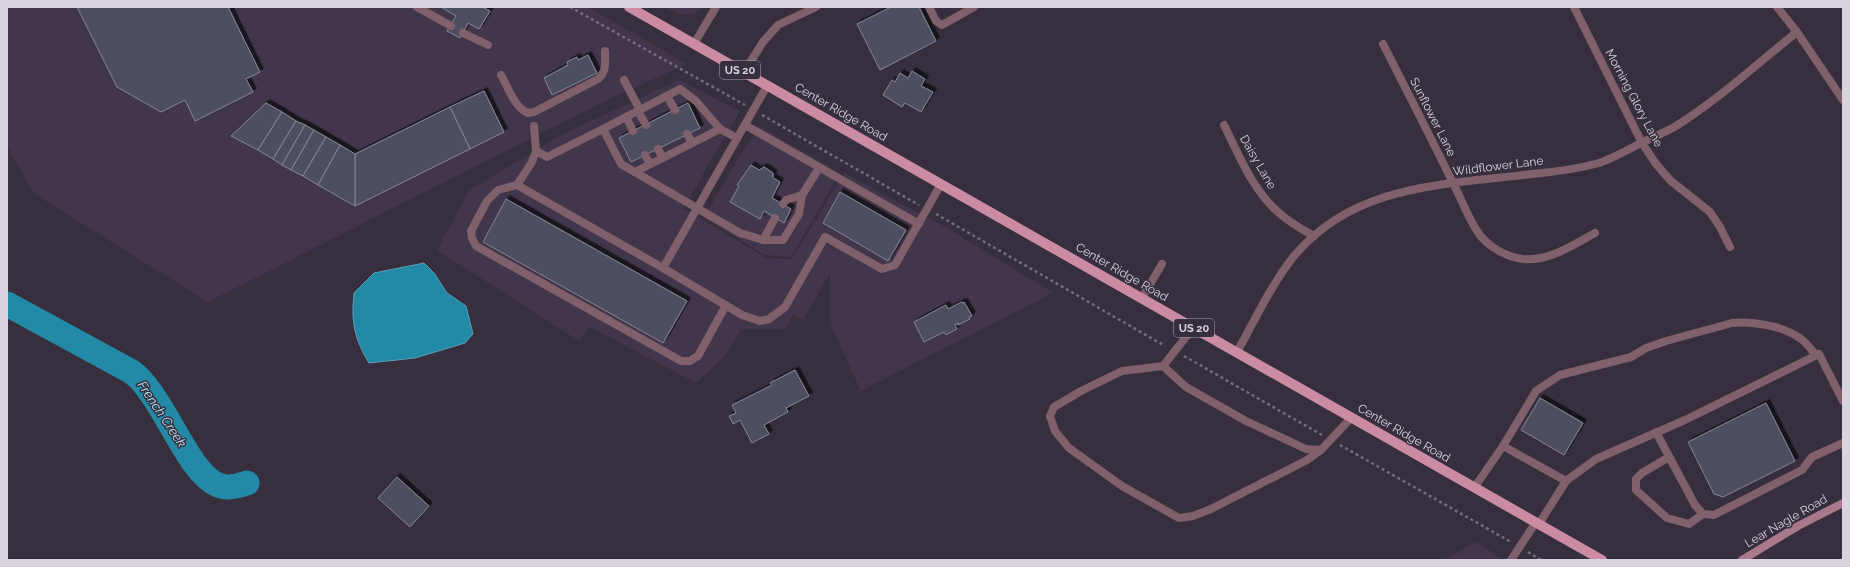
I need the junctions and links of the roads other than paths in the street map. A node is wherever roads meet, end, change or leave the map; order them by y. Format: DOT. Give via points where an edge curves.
graph roads {
  1 [pos="417,7"];
  2 [pos="629,7"];
  3 [pos="716,7"];
  4 [pos="816,7"];
  5 [pos="928,7"];
  6 [pos="974,7"];
  7 [pos="1574,7"];
  8 [pos="1777,7"];
  9 [pos="451,26"];
  10 [pos="1797,32"];
  11 [pos="463,33"];
  12 [pos="694,44"];
  13 [pos="1383,44"];
  14 [pos="488,45"];
  15 [pos="605,51"];
  16 [pos="744,72"];
  17 [pos="500,75"];
  18 [pos="624,80"];
  19 [pos="767,86"];
  20 [pos="668,96"];
  21 [pos="1843,100"];
  22 [pos="639,110"];
  23 [pos="675,110"];
  24 [pos="626,117"];
  25 [pos="646,125"];
  26 [pos="745,125"];
  27 [pos="1224,125"];
  28 [pos="534,126"];
  29 [pos="603,129"];
  30 [pos="720,129"];
  31 [pos="633,131"];
  32 [pos="687,134"];
  33 [pos="737,138"];
  34 [pos="692,143"];
  35 [pos="1642,143"];
  36 [pos="658,149"];
  37 [pos="536,151"];
  38 [pos="645,155"];
  39 [pos="663,158"];
  40 [pos="650,164"];
  41 [pos="819,168"];
  42 [pos="635,172"];
  43 [pos="941,184"];
  44 [pos="1454,184"];
  45 [pos="517,185"];
  46 [pos="802,194"];
  47 [pos="783,204"];
  48 [pos="698,207"];
  49 [pos="775,218"];
  50 [pos="919,224"];
  51 [pos="1595,233"];
  52 [pos="1314,236"];
  53 [pos="763,240"];
  54 [pos="1730,246"];
  55 [pos="1162,264"];
  56 [pos="663,268"];
  57 [pos="1142,298"];
  58 [pos="726,305"];
  59 [pos="1193,328"];
  60 [pos="1236,352"];
  61 [pos="1816,355"];
  62 [pos="1163,366"];
  63 [pos="1843,401"];
  64 [pos="1351,418"];
  65 [pos="1656,432"];
  66 [pos="1843,443"];
  67 [pos="1503,446"];
  68 [pos="1321,450"];
  69 [pos="1670,457"];
  70 [pos="1566,481"];
  71 [pos="1474,488"];
  72 [pos="1843,503"];
  73 [pos="1703,514"];
  74 [pos="1537,523"];
  75 [pos="1510,560"];
  76 [pos="1602,560"];
  77 [pos="1742,560"];
  1 -- 9 [label="street"];
  2 -- 12 [label="main road, Center Ridge Road / US 20"];
  3 -- 12 [label="street"];
  4 -- 16 [label="street" via="778,25 763,42"];
  5 -- 6 [label="street" via="936,21 942,25"];
  7 -- 35 [label="street, Morning Glory Lane"];
  8 -- 10 [label="street"];
  10 -- 21 [label="street"];
  10 -- 35 [label="street, Wildflower Lane" via="1695,112"];
  11 -- 14 [label="street"];
  12 -- 16 [label="main road, Center Ridge Road / US 20"];
  13 -- 44 [label="street, Sunflower Lane"];
  15 -- 17 [label="street" via="603,75 534,112 522,110"];
  16 -- 19 [label="main road, Center Ridge Road / US 20"];
  18 -- 22 [label="street"];
  19 -- 26 [label="street"];
  19 -- 43 [label="main road, Center Ridge Road / US 20"];
  20 -- 22 [label="street"];
  20 -- 23 [label="street"];
  20 -- 30 [label="street" via="680,89 696,100"];
  22 -- 24 [label="street"];
  22 -- 25 [label="street"];
  24 -- 29 [label="street"];
  24 -- 31 [label="street"];
  26 -- 33 [label="street"];
  26 -- 41 [label="street"];
  27 -- 52 [label="street, Daisy Lane" via="1262,195 1277,212"];
  28 -- 37 [label="street"];
  29 -- 37 [label="street" via="547,157"];
  29 -- 42 [label="street" via="621,164"];
  30 -- 33 [label="street"];
  30 -- 34 [label="street"];
  32 -- 34 [label="street"];
  33 -- 48 [label="street"];
  34 -- 39 [label="street"];
  35 -- 44 [label="street, Wildflower Lane" via="1600,162 1576,169"];
  35 -- 54 [label="street, Morning Glory Lane" via="1670,181 1710,212"];
  36 -- 39 [label="street"];
  37 -- 45 [label="street"];
  38 -- 40 [label="street"];
  39 -- 40 [label="street"];
  40 -- 42 [label="street"];
  41 -- 46 [label="street"];
  41 -- 50 [label="street"];
  42 -- 48 [label="street"];
  43 -- 50 [label="street"];
  43 -- 57 [label="main road, Center Ridge Road / US 20"];
  44 -- 51 [label="street, Sunflower Lane" via="1479,234 1503,254 1523,259 1542,258"];
  44 -- 52 [label="street, Wildflower Lane" via="1407,190 1375,199 1345,213"];
  45 -- 56 [label="street"];
  45 -- 58 [label="street" via="498,190 487,201 472,231 476,246 681,361 690,361 698,356"];
  46 -- 47 [label="street" via="786,200"];
  46 -- 53 [label="street" via="799,214 783,240"];
  48 -- 53 [label="street" via="740,232"];
  48 -- 56 [label="street"];
  49 -- 53 [label="street"];
  50 -- 58 [label="street" via="895,265 882,269 825,237 785,307 769,320 752,320"];
  52 -- 60 [label="street, Wildflower Lane" via="1294,256"];
  55 -- 57 [label="street"];
  56 -- 58 [label="street"];
  57 -- 59 [label="main road, Center Ridge Road / US 20"];
  59 -- 60 [label="main road, Center Ridge Road / US 20"];
  59 -- 62 [label="street"];
  60 -- 64 [label="main road, Center Ridge Road / US 20"];
  61 -- 63 [label="street" via="1819,354"];
  61 -- 65 [label="street"];
  61 -- 67 [label="street" via="1795,335 1766,325 1741,322 1666,341 1631,357 1560,374 1549,381 1536,391"];
  62 -- 68 [label="street" via="1186,387 1246,421 1306,449"];
  62 -- 68 [label="street" via="1122,371 1054,407 1050,416 1055,431 1069,448 1122,486 1179,518 1211,509 1307,460"];
  64 -- 68 [label="street"];
  64 -- 71 [label="main road, Center Ridge Road / US 20"];
  65 -- 69 [label="street"];
  65 -- 70 [label="street" via="1596,459"];
  66 -- 73 [label="street" via="1812,457 1802,470 1714,515"];
  67 -- 70 [label="street"];
  67 -- 71 [label="street"];
  69 -- 73 [label="street" via="1695,505"];
  69 -- 73 [label="street" via="1642,473 1636,479 1636,490 1667,518 1689,524"];
  70 -- 74 [label="street"];
  71 -- 74 [label="main road, Center Ridge Road / US 20"];
  72 -- 77 [label="street, Lear Nagle Road" via="1805,522"];
  74 -- 75 [label="street"];
  74 -- 76 [label="main road, Center Ridge Road / US 20"];
}
